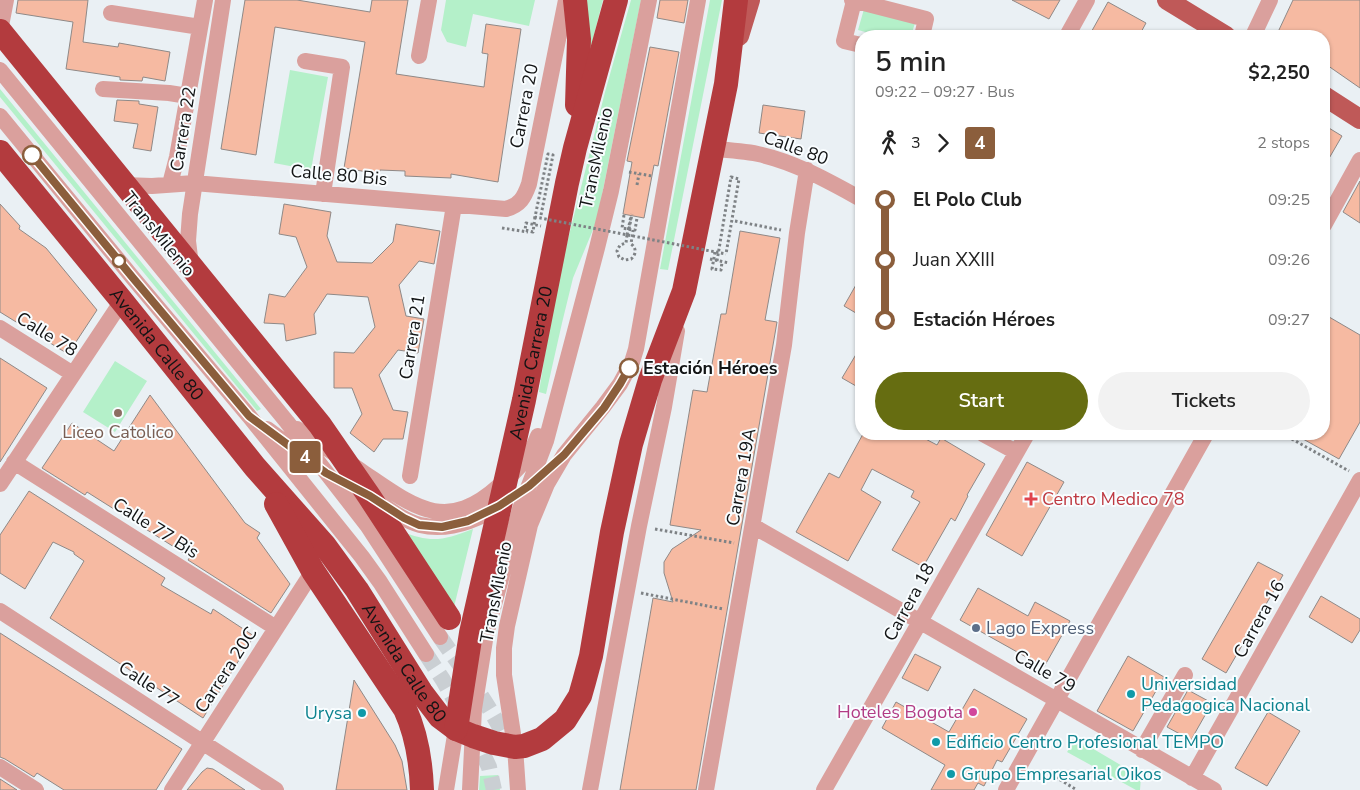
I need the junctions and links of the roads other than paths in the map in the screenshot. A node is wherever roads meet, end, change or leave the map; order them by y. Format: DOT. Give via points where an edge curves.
graph roads {
  1 [pos="6,0"];
  2 [pos="205,0"];
  3 [pos="223,0"];
  4 [pos="429,0"];
  5 [pos="566,0"];
  6 [pos="575,0"];
  7 [pos="616,0"];
  8 [pos="648,0"];
  9 [pos="698,0"];
  10 [pos="736,0"];
  11 [pos="750,0"];
  12 [pos="853,0"];
  13 [pos="1087,0"];
  14 [pos="1167,0"];
  15 [pos="1270,0"];
  16 [pos="111,13"];
  17 [pos="200,27"];
  18 [pos="923,30"];
  19 [pos="1070,30"];
  20 [pos="1216,30"];
  21 [pos="1256,30"];
  22 [pos="0,31"];
  23 [pos="855,44"];
  24 [pos="419,56"];
  25 [pos="305,61"];
  26 [pos="0,70"];
  27 [pos="726,84"];
  28 [pos="103,89"];
  29 [pos="188,96"];
  30 [pos="1330,100"];
  31 [pos="0,116"];
  32 [pos="1360,119"];
  33 [pos="0,122"];
  34 [pos="575,148"];
  35 [pos="712,149"];
  36 [pos="0,152"];
  37 [pos="1360,160"];
  38 [pos="806,170"];
  39 [pos="194,183"];
  40 [pos="170,184"];
  41 [pos="123,185"];
  42 [pos="31,190"];
  43 [pos="323,194"];
  44 [pos="855,196"];
  45 [pos="454,204"];
  46 [pos="506,208"];
  47 [pos="1330,214"];
  48 [pos="191,265"];
  49 [pos="684,291"];
  50 [pos="122,301"];
  51 [pos="577,323"];
  52 [pos="0,328"];
  53 [pos="73,374"];
  54 [pos="249,416"];
  55 [pos="287,422"];
  56 [pos="994,440"];
  57 [pos="1023,440"];
  58 [pos="1203,440"];
  59 [pos="1016,452"];
  60 [pos="564,455"];
  61 [pos="14,462"];
  62 [pos="334,466"];
  63 [pos="255,467"];
  64 [pos="410,476"];
  65 [pos="1356,476"];
  66 [pos="505,481"];
  67 [pos="0,484"];
  68 [pos="529,486"];
  69 [pos="370,496"];
  70 [pos="499,506"];
  71 [pos="753,526"];
  72 [pos="313,571"];
  73 [pos="0,611"];
  74 [pos="920,623"];
  75 [pos="445,627"];
  76 [pos="276,628"];
  77 [pos="426,654"];
  78 [pos="1185,676"];
  79 [pos="1056,701"];
  80 [pos="465,733"];
  81 [pos="203,742"];
  82 [pos="515,747"];
  83 [pos="1142,750"];
  84 [pos="0,767"];
  85 [pos="1192,778"];
  86 [pos="518,788"];
  87 [pos="36,790"];
  88 [pos="172,790"];
  89 [pos="276,790"];
  90 [pos="422,790"];
  91 [pos="446,790"];
  92 [pos="470,790"];
  93 [pos="590,790"];
  94 [pos="706,790"];
  95 [pos="824,790"];
  96 [pos="1006,790"];
  97 [pos="1214,790"];
  1 -- 22 [label="street"];
  2 -- 17 [label="street, Carrera 22"];
  3 -- 39 [label="street, Carrera 22"];
  4 -- 24 [label="street"];
  5 -- 46 [label="street, Carrera 20" via="529,184 522,202"];
  6 -- 34 [label="highway" via="579,39"];
  7 -- 34 [label="highway, Avenida Carrera 20"];
  8 -- 51 [label="street, TransMilenio" via="611,191"];
  9 -- 60 [label="street" via="636,349 632,362 604,408"];
  10 -- 27 [label="highway"];
  11 -- 27 [label="main road"];
  12 -- 18 [label="street" via="926,19"];
  12 -- 23 [label="street" via="844,41"];
  13 -- 19 [label="street"];
  14 -- 20 [label="main road"];
  15 -- 21 [label="street"];
  16 -- 17 [label="street"];
  17 -- 29 [label="street, Carrera 22"];
  22 -- 41 [label="highway"];
  25 -- 43 [label="street" via="342,67"];
  26 -- 55 [label="street, TransMilenio"];
  27 -- 35 [label="highway"];
  28 -- 29 [label="street"];
  29 -- 40 [label="street, Carrera 22"];
  30 -- 32 [label="main road"];
  31 -- 54 [label="street, TransMilenio"];
  33 -- 42 [label="street"];
  34 -- 66 [label="highway, Avenida Carrera 20" via="548,220 524,400"];
  35 -- 38 [label="street, Calle 80" via="758,154"];
  35 -- 49 [label="highway"];
  36 -- 42 [label="highway, Avenida Calle 80"];
  37 -- 47 [label="street"];
  38 -- 44 [label="street, Calle 80"];
  38 -- 71 [label="street, Carrera 19A" via="784,345"];
  39 -- 40 [label="street, Calle 80 Bis"];
  39 -- 43 [label="street, Calle 80 Bis"];
  39 -- 48 [label="street, Carrera 22" via="188,226"];
  40 -- 41 [label="street, Carrera 22"];
  41 -- 48 [label="highway"];
  42 -- 50 [label="highway, Avenida Calle 80"];
  43 -- 45 [label="street, Calle 80 Bis"];
  45 -- 46 [label="street, Calle 80 Bis"];
  45 -- 64 [label="street, Carrera 21"];
  48 -- 62 [label="highway" via="320,425"];
  49 -- 82 [label="highway, Avenida Calle 80" via="650,380 631,444 580,696 565,720 551,732 531,744"];
  49 -- 93 [label="street"];
  50 -- 53 [label="street"];
  50 -- 63 [label="highway, Avenida Calle 80"];
  51 -- 66 [label="street, TransMilenio" via="554,380 531,454"];
  51 -- 68 [label="street, TransMilenio" via="546,441"];
  52 -- 53 [label="street, Calle 78"];
  53 -- 61 [label="street"];
  54 -- 62 [label="street, TransMilenio"];
  54 -- 77 [label="street, TransMilenio" via="362,557"];
  55 -- 62 [label="street, TransMilenio"];
  55 -- 62 [label="street, TransMilenio"];
  56 -- 59 [label="street"];
  57 -- 59 [label="street, Carrera 18"];
  58 -- 79 [label="street"];
  59 -- 74 [label="street, Carrera 18"];
  60 -- 68 [label="street, TransMilenio"];
  60 -- 82 [label="street, TransMilenio" via="546,484 530,525 507,626 504,676"];
  61 -- 67 [label="street"];
  61 -- 76 [label="street, Calle 77 Bis"];
  62 -- 66 [label="street, TransMilenio" via="429,511 453,511 472,506"];
  62 -- 69 [label="highway"];
  62 -- 75 [label="street, TransMilenio" via="367,525"];
  63 -- 72 [label="highway"];
  63 -- 80 [label="highway, Avenida Calle 80" via="325,546 428,702 440,717"];
  65 -- 85 [label="street, Carrera 16"];
  66 -- 70 [label="highway, Avenida Carrera 20"];
  68 -- 70 [label="street, TransMilenio"];
  68 -- 80 [label="street, TransMilenio" via="486,634 476,699"];
  69 -- 70 [label="street, TransMilenio" via="419,525 442,527 460,524"];
  69 -- 75 [label="highway"];
  70 -- 80 [label="highway, Avenida Carrera 20" via="471,633"];
  71 -- 74 [label="street, Calle 79"];
  71 -- 94 [label="street, Carrera 19A"];
  72 -- 76 [label="street, Carrera 20C"];
  72 -- 90 [label="highway" via="405,709 416,739"];
  73 -- 81 [label="street, Calle 77"];
  74 -- 79 [label="street, Calle 79"];
  74 -- 95 [label="street, Carrera 18"];
  76 -- 81 [label="street, Carrera 20C"];
  78 -- 83 [label="street"];
  79 -- 83 [label="street, Calle 79"];
  79 -- 96 [label="street"];
  80 -- 82 [label="highway, Avenida Calle 80"];
  80 -- 91 [label="street"];
  80 -- 92 [label="street, TransMilenio"];
  81 -- 88 [label="street, Carrera 20C"];
  81 -- 89 [label="street, Calle 77"];
  82 -- 86 [label="street, TransMilenio"];
  83 -- 85 [label="street, Calle 79"];
  84 -- 87 [label="street"];
  85 -- 97 [label="street, Calle 79"];
}
